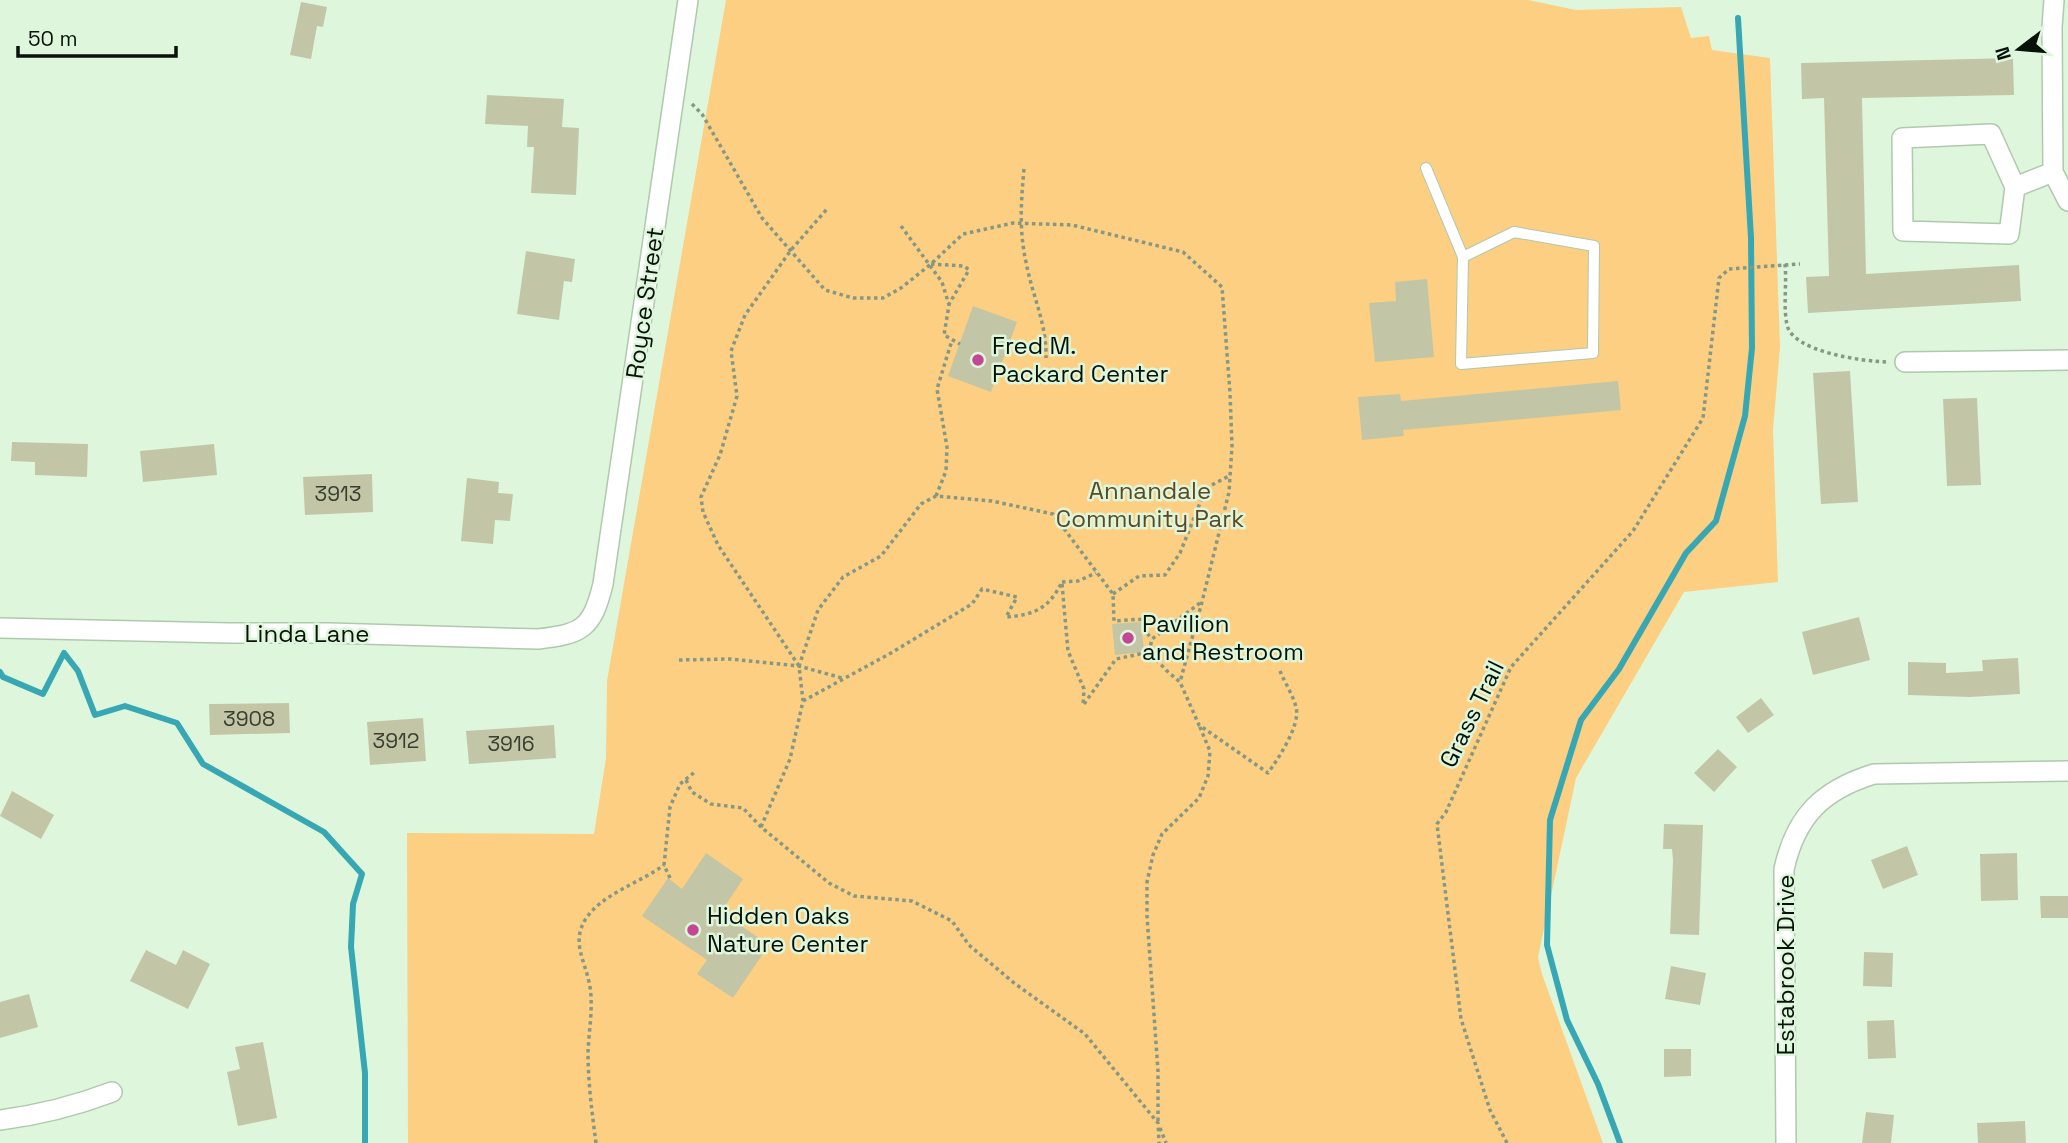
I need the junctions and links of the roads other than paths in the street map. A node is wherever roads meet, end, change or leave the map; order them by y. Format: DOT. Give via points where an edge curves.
graph roads {
  1 [pos="688,0"];
  2 [pos="2054,0"];
  3 [pos="1426,168"];
  4 [pos="2053,172"];
  5 [pos="2015,187"];
  6 [pos="2068,201"];
  7 [pos="1463,257"];
  8 [pos="2068,360"];
  9 [pos="1905,362"];
  10 [pos="598,605"];
  11 [pos="0,628"];
  12 [pos="2068,771"];
  13 [pos="112,1092"];
  14 [pos="0,1120"];
  15 [pos="1786,1143"];
  1 -- 10 [label="street, Royce Street"];
  2 -- 4 [label="street"];
  3 -- 7 [label="lane"];
  4 -- 5 [label="street"];
  4 -- 6 [label="street"];
  5 -- 5 [label="street" via="2009,234 1903,231 1902,138 1991,134"];
  7 -- 7 [label="lane" via="1514,232 1594,246 1593,353 1461,364"];
  8 -- 9 [label="street"];
  10 -- 11 [label="street, Linda Lane" via="581,629 569,636 538,639"];
  12 -- 15 [label="street, Estabrook Drive" via="1874,774 1841,787 1813,808 1798,828 1784,869"];
  13 -- 14 [label="street" via="75,1106"];
}
